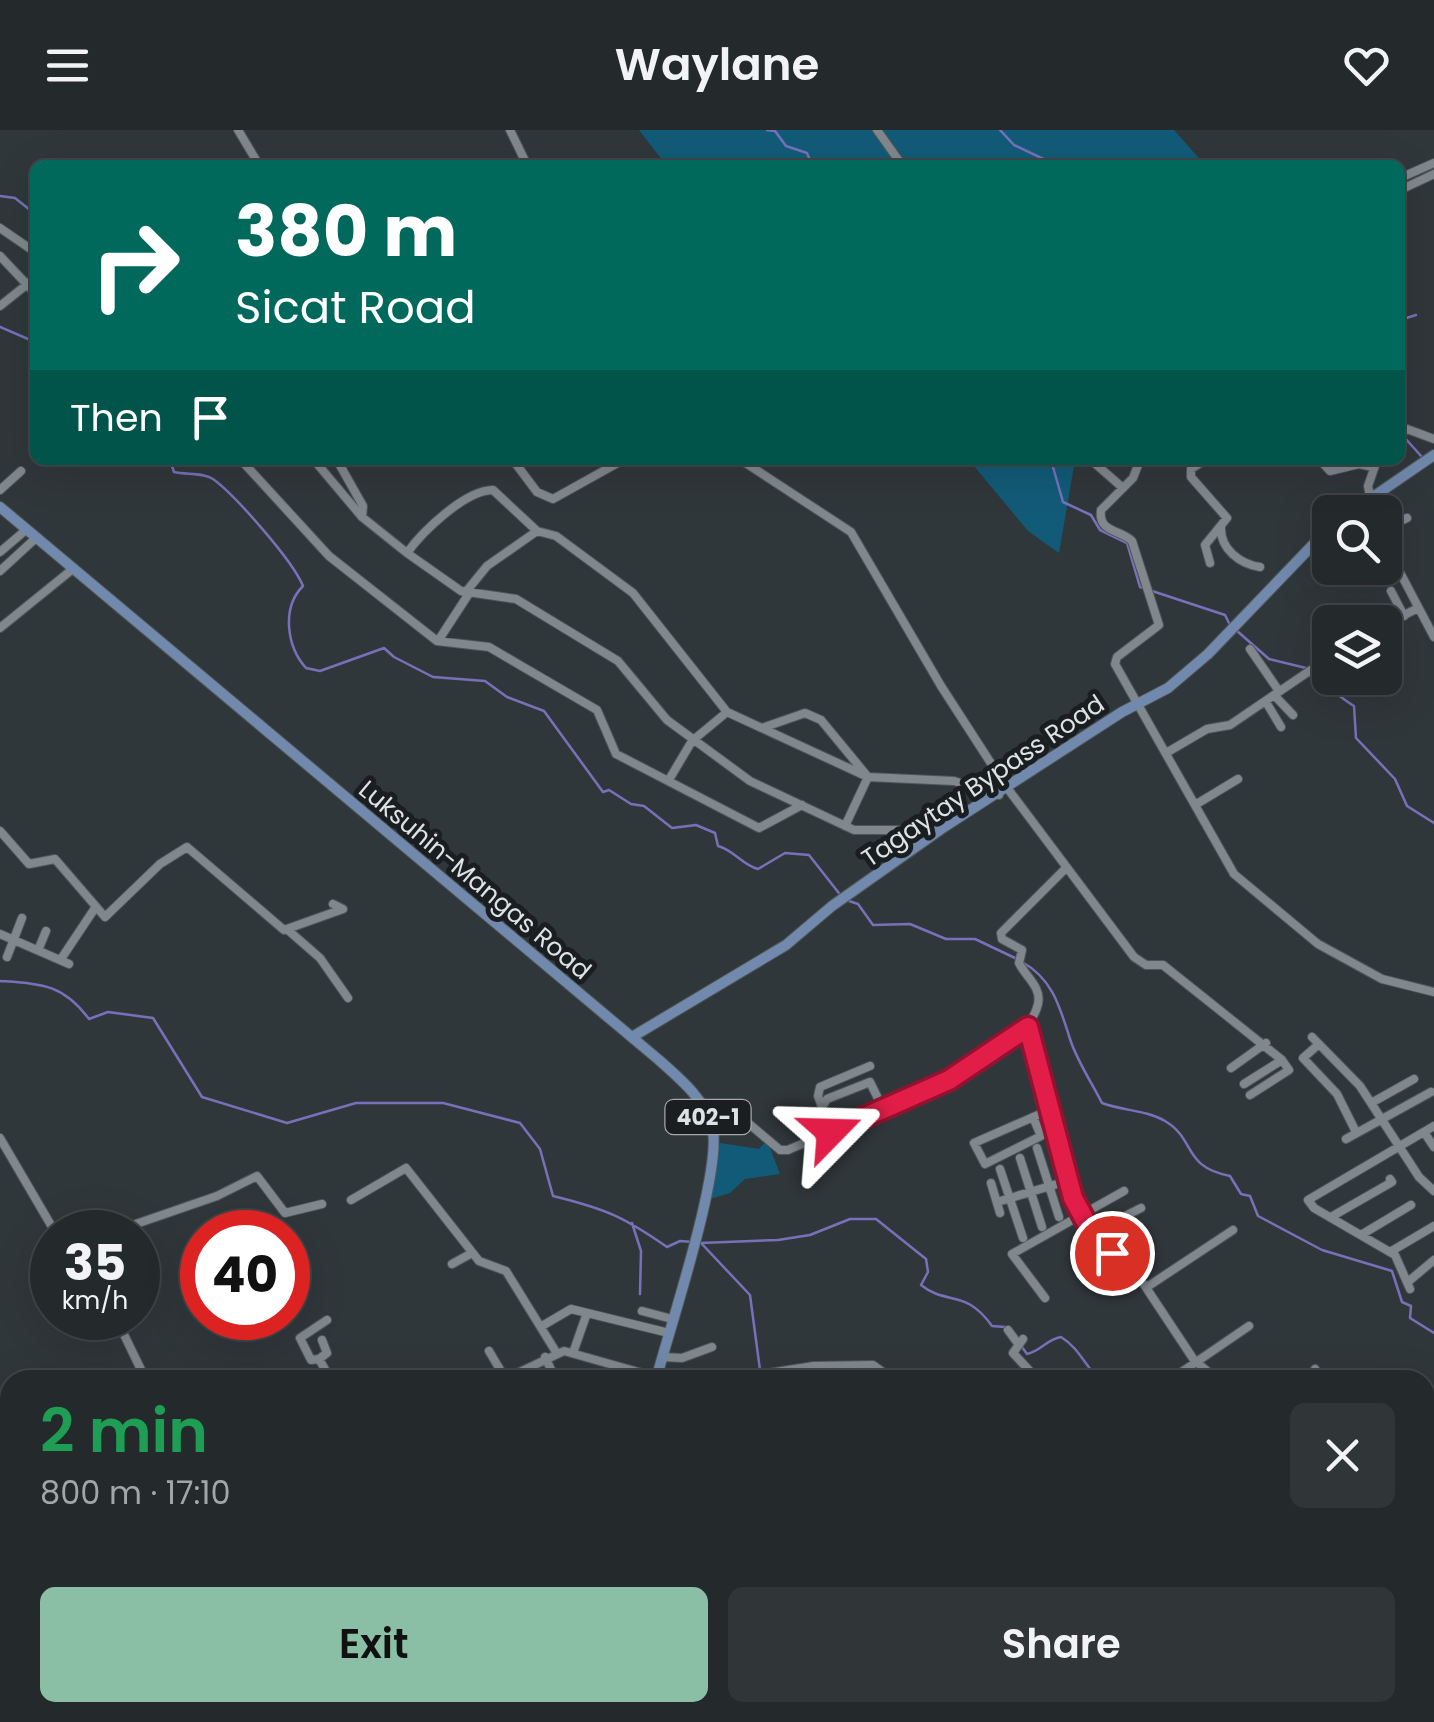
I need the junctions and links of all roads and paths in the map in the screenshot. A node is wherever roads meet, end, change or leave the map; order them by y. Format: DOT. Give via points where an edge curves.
graph roads {
  1 [pos="238,130"];
  2 [pos="510,130"];
  3 [pos="877,130"];
  4 [pos="256,160"];
  5 [pos="525,160"];
  6 [pos="898,160"];
  7 [pos="1434,163"];
  8 [pos="1434,174"];
  9 [pos="1405,176"];
  10 [pos="1405,188"];
  11 [pos="0,228"];
  12 [pos="30,249"];
  13 [pos="0,256"];
  14 [pos="30,281"];
  15 [pos="30,283"];
  16 [pos="0,306"];
  17 [pos="1405,430"];
  18 [pos="1434,439"];
  19 [pos="1434,455"];
  20 [pos="246,465"];
  21 [pos="318,465"];
  22 [pos="340,465"];
  23 [pos="517,465"];
  24 [pos="614,465"];
  25 [pos="749,465"];
  26 [pos="1097,465"];
  27 [pos="1140,465"];
  28 [pos="1199,465"];
  29 [pos="1324,465"];
  30 [pos="1355,465"];
  31 [pos="1375,465"];
  32 [pos="21,471"];
  33 [pos="1122,488"];
  34 [pos="0,490"];
  35 [pos="1369,495"];
  36 [pos="1377,495"];
  37 [pos="0,507"];
  38 [pos="362,517"];
  39 [pos="1407,518"];
  40 [pos="1402,520"];
  41 [pos="1221,527"];
  42 [pos="537,531"];
  43 [pos="32,533"];
  44 [pos="1312,545"];
  45 [pos="0,552"];
  46 [pos="408,553"];
  47 [pos="1210,563"];
  48 [pos="1260,567"];
  49 [pos="74,568"];
  50 [pos="0,571"];
  51 [pos="1402,577"];
  52 [pos="1391,591"];
  53 [pos="467,594"];
  54 [pos="1418,608"];
  55 [pos="1404,616"];
  56 [pos="1431,622"];
  57 [pos="0,628"];
  58 [pos="1434,636"];
  59 [pos="438,641"];
  60 [pos="1250,649"];
  61 [pos="1312,669"];
  62 [pos="1273,696"];
  63 [pos="1139,703"];
  64 [pos="727,712"];
  65 [pos="1293,715"];
  66 [pos="1281,727"];
  67 [pos="762,728"];
  68 [pos="692,741"];
  69 [pos="1166,752"];
  70 [pos="868,777"];
  71 [pos="670,778"];
  72 [pos="1238,778"];
  73 [pos="1004,792"];
  74 [pos="802,805"];
  75 [pos="1195,805"];
  76 [pos="845,826"];
  77 [pos="944,827"];
  78 [pos="0,831"];
  79 [pos="1066,869"];
  80 [pos="333,904"];
  81 [pos="95,908"];
  82 [pos="22,918"];
  83 [pos="288,930"];
  84 [pos="46,931"];
  85 [pos="0,934"];
  86 [pos="14,939"];
  87 [pos="39,948"];
  88 [pos="7,957"];
  89 [pos="1434,992"];
  90 [pos="348,998"];
  91 [pos="1028,1027"];
  92 [pos="632,1037"];
  93 [pos="1266,1043"];
  94 [pos="1282,1060"];
  95 [pos="870,1066"];
  96 [pos="1231,1068"];
  97 [pos="1414,1080"];
  98 [pos="1244,1084"];
  99 [pos="1431,1092"];
  100 [pos="1250,1095"];
  101 [pos="1372,1102"];
  102 [pos="822,1107"];
  103 [pos="884,1111"];
  104 [pos="1047,1112"];
  105 [pos="1033,1118"];
  106 [pos="1383,1118"];
  107 [pos="712,1124"];
  108 [pos="1434,1126"];
  109 [pos="831,1132"];
  110 [pos="1356,1132"];
  111 [pos="1424,1132"];
  112 [pos="0,1138"];
  113 [pos="1346,1139"];
  114 [pos="1399,1146"];
  115 [pos="1434,1147"];
  116 [pos="1037,1148"];
  117 [pos="1020,1158"];
  118 [pos="1390,1179"];
  119 [pos="1068,1180"];
  120 [pos="1048,1186"];
  121 [pos="1124,1191"];
  122 [pos="1434,1191"];
  123 [pos="1030,1192"];
  124 [pos="1010,1198"];
  125 [pos="351,1200"];
  126 [pos="997,1202"];
  127 [pos="322,1204"];
  128 [pos="1411,1205"];
  129 [pos="1141,1208"];
  130 [pos="43,1210"];
  131 [pos="1000,1213"];
  132 [pos="160,1215"];
  133 [pos="1080,1215"];
  134 [pos="1059,1217"];
  135 [pos="1331,1217"];
  136 [pos="1042,1227"];
  137 [pos="1433,1227"];
  138 [pos="1233,1230"];
  139 [pos="1092,1233"];
  140 [pos="1361,1235"];
  141 [pos="1022,1238"];
  142 [pos="1390,1252"];
  143 [pos="472,1253"];
  144 [pos="1434,1260"];
  145 [pos="452,1264"];
  146 [pos="1147,1287"];
  147 [pos="1045,1298"];
  148 [pos="642,1310"];
  149 [pos="587,1313"];
  150 [pos="327,1320"];
  151 [pos="672,1320"];
  152 [pos="542,1326"];
  153 [pos="1249,1326"];
  154 [pos="1008,1330"];
  155 [pos="668,1333"];
  156 [pos="127,1340"];
  157 [pos="322,1340"];
  158 [pos="712,1347"];
  159 [pos="489,1350"];
  160 [pos="556,1352"];
  161 [pos="573,1353"];
  162 [pos="545,1357"];
  163 [pos="662,1357"];
  164 [pos="319,1358"];
  165 [pos="1194,1360"];
  166 [pos="141,1370"];
  167 [pos="326,1370"];
  168 [pos="499,1370"];
  169 [pos="521,1370"];
  170 [pos="551,1370"];
  171 [pos="629,1370"];
  172 [pos="658,1370"];
  173 [pos="788,1370"];
  174 [pos="881,1370"];
  175 [pos="1029,1370"];
  176 [pos="1182,1370"];
  177 [pos="1206,1370"];
  1 -- 4 [label="street"];
  2 -- 5 [label="street"];
  3 -- 6 [label="street"];
  7 -- 9 [label="street"];
  8 -- 10 [label="street"];
  11 -- 12 [label="street"];
  13 -- 14 [label="street"];
  15 -- 16 [label="street"];
  17 -- 18 [label="street"];
  19 -- 36 [label="main road"];
  20 -- 59 [label="street" via="329,556"];
  21 -- 38 [label="street"];
  22 -- 38 [label="street" via="363,506"];
  23 -- 24 [label="street" via="552,499"];
  25 -- 73 [label="street" via="852,532"];
  26 -- 33 [label="street"];
  27 -- 33 [label="street"];
  28 -- 41 [label="street" via="1189,474 1226,517"];
  29 -- 30 [label="street" via="1328,471"];
  31 -- 35 [label="street"];
  32 -- 34 [label="street"];
  33 -- 63 [label="street" via="1100,518 1130,538 1158,628 1115,661"];
  37 -- 43 [label="main road, Luksuhin-Mangas Road / 402-1"];
  38 -- 46 [label="street"];
  39 -- 40 [label="street"];
  41 -- 47 [label="street" via="1205,545"];
  41 -- 48 [label="street" via="1229,552"];
  42 -- 46 [label="street" via="488,490 423,530"];
  42 -- 53 [label="street" via="487,566"];
  42 -- 64 [label="street" via="556,536 632,593"];
  43 -- 45 [label="street"];
  43 -- 49 [label="main road, Luksuhin-Mangas Road / 402-1"];
  43 -- 50 [label="street"];
  44 -- 63 [label="main road, Tagaytay Bypass Road" via="1176,682"];
  46 -- 53 [label="street"];
  49 -- 57 [label="street"];
  49 -- 92 [label="main road, Luksuhin-Mangas Road / 402-1"];
  51 -- 54 [label="street"];
  52 -- 55 [label="street"];
  53 -- 59 [label="street"];
  53 -- 68 [label="street" via="516,600 618,661"];
  54 -- 55 [label="street"];
  54 -- 56 [label="street"];
  56 -- 58 [label="street"];
  59 -- 71 [label="street" via="489,648 596,710 616,754"];
  60 -- 62 [label="street"];
  61 -- 62 [label="street"];
  62 -- 65 [label="street"];
  62 -- 66 [label="street"];
  62 -- 69 [label="street" via="1227,727 1207,729"];
  63 -- 69 [label="street"];
  63 -- 73 [label="main road, Tagaytay Bypass Road"];
  64 -- 67 [label="street"];
  64 -- 68 [label="street"];
  67 -- 70 [label="street"];
  67 -- 70 [label="street" via="809,713"];
  68 -- 71 [label="street"];
  68 -- 74 [label="street" via="750,781"];
  69 -- 75 [label="street"];
  70 -- 73 [label="street" via="954,781"];
  70 -- 76 [label="street"];
  71 -- 74 [label="street" via="762,828"];
  72 -- 75 [label="street"];
  73 -- 77 [label="main road, Tagaytay Bypass Road"];
  73 -- 79 [label="street"];
  74 -- 76 [label="street"];
  75 -- 89 [label="street" via="1224,861 1273,910 1382,979"];
  76 -- 77 [label="street" via="926,832"];
  77 -- 92 [label="main road, Tagaytay Bypass Road" via="786,944"];
  78 -- 81 [label="street" via="29,864 56,860"];
  79 -- 91 [label="street" via="1001,932 1023,952 1018,963 1039,993"];
  79 -- 93 [label="street" via="1138,960 1163,965"];
  80 -- 83 [label="street" via="343,909"];
  81 -- 83 [label="street" via="108,916 187,847"];
  81 -- 87 [label="street" via="65,961"];
  82 -- 86 [label="street"];
  83 -- 90 [label="street" via="320,958"];
  84 -- 87 [label="street"];
  85 -- 86 [label="street"];
  86 -- 87 [label="street"];
  86 -- 88 [label="street"];
  91 -- 103 [label="street" via="960,1074"];
  91 -- 104 [label="street"];
  92 -- 107 [label="main road, Luksuhin-Mangas Road / 402-1" via="692,1090"];
  93 -- 94 [label="street"];
  93 -- 96 [label="street"];
  94 -- 98 [label="street"];
  94 -- 100 [label="street" via="1289,1070"];
  95 -- 102 [label="street" via="824,1083 818,1091"];
  97 -- 101 [label="street"];
  99 -- 106 [label="street"];
  101 -- 106 [label="street"];
  101 -- 110 [label="street" via="1316,1041 1303,1058 1336,1094"];
  102 -- 103 [label="street" via="870,1082"];
  102 -- 109 [label="street"];
  103 -- 109 [label="street"];
  104 -- 105 [label="street"];
  104 -- 119 [label="street"];
  105 -- 105 [label="street" via="974,1143 985,1164 1040,1136"];
  106 -- 110 [label="street"];
  106 -- 114 [label="street"];
  107 -- 109 [label="street" via="744,1118 784,1151"];
  107 -- 151 [label="main road, 402-1" via="714,1163"];
  108 -- 111 [label="street"];
  110 -- 113 [label="street"];
  111 -- 114 [label="street"];
  111 -- 115 [label="street"];
  112 -- 130 [label="street"];
  114 -- 122 [label="street"];
  114 -- 135 [label="street" via="1310,1197 1312,1208"];
  116 -- 120 [label="street"];
  117 -- 123 [label="street"];
  118 -- 135 [label="street"];
  119 -- 120 [label="street"];
  119 -- 133 [label="street"];
  120 -- 123 [label="street"];
  120 -- 134 [label="street"];
  121 -- 133 [label="street"];
  123 -- 124 [label="street"];
  123 -- 136 [label="street"];
  124 -- 126 [label="street"];
  124 -- 126 [label="street" via="1002,1174 987,1184"];
  124 -- 141 [label="street"];
  125 -- 143 [label="street" via="406,1168"];
  126 -- 131 [label="street"];
  127 -- 132 [label="street" via="285,1213 259,1176"];
  128 -- 140 [label="street"];
  129 -- 139 [label="street"];
  133 -- 139 [label="street"];
  133 -- 147 [label="street" via="1012,1254"];
  135 -- 140 [label="street"];
  137 -- 142 [label="street"];
  138 -- 146 [label="street"];
  139 -- 146 [label="street"];
  140 -- 142 [label="street"];
  142 -- 144 [label="street" via="1410,1285"];
  143 -- 145 [label="street"];
  143 -- 152 [label="street" via="506,1271"];
  146 -- 165 [label="street"];
  148 -- 151 [label="street"];
  149 -- 152 [label="street" via="571,1309"];
  149 -- 155 [label="street"];
  149 -- 161 [label="street"];
  150 -- 164 [label="street" via="300,1338 312,1360"];
  151 -- 155 [label="main road, 402-1"];
  152 -- 160 [label="street"];
  153 -- 165 [label="street"];
  154 -- 175 [label="street" via="1021,1342 1013,1353"];
  155 -- 163 [label="main road, 402-1"];
  156 -- 166 [label="street"];
  157 -- 164 [label="street" via="328,1352"];
  158 -- 163 [label="street"];
  159 -- 168 [label="street"];
  160 -- 161 [label="street"];
  160 -- 162 [label="street"];
  161 -- 171 [label="street"];
  162 -- 169 [label="street"];
  162 -- 170 [label="street"];
  163 -- 172 [label="main road, 402-1"];
  164 -- 167 [label="street"];
  165 -- 176 [label="street"];
  165 -- 177 [label="street"];
  173 -- 174 [label="street" via="873,1364"];
}
